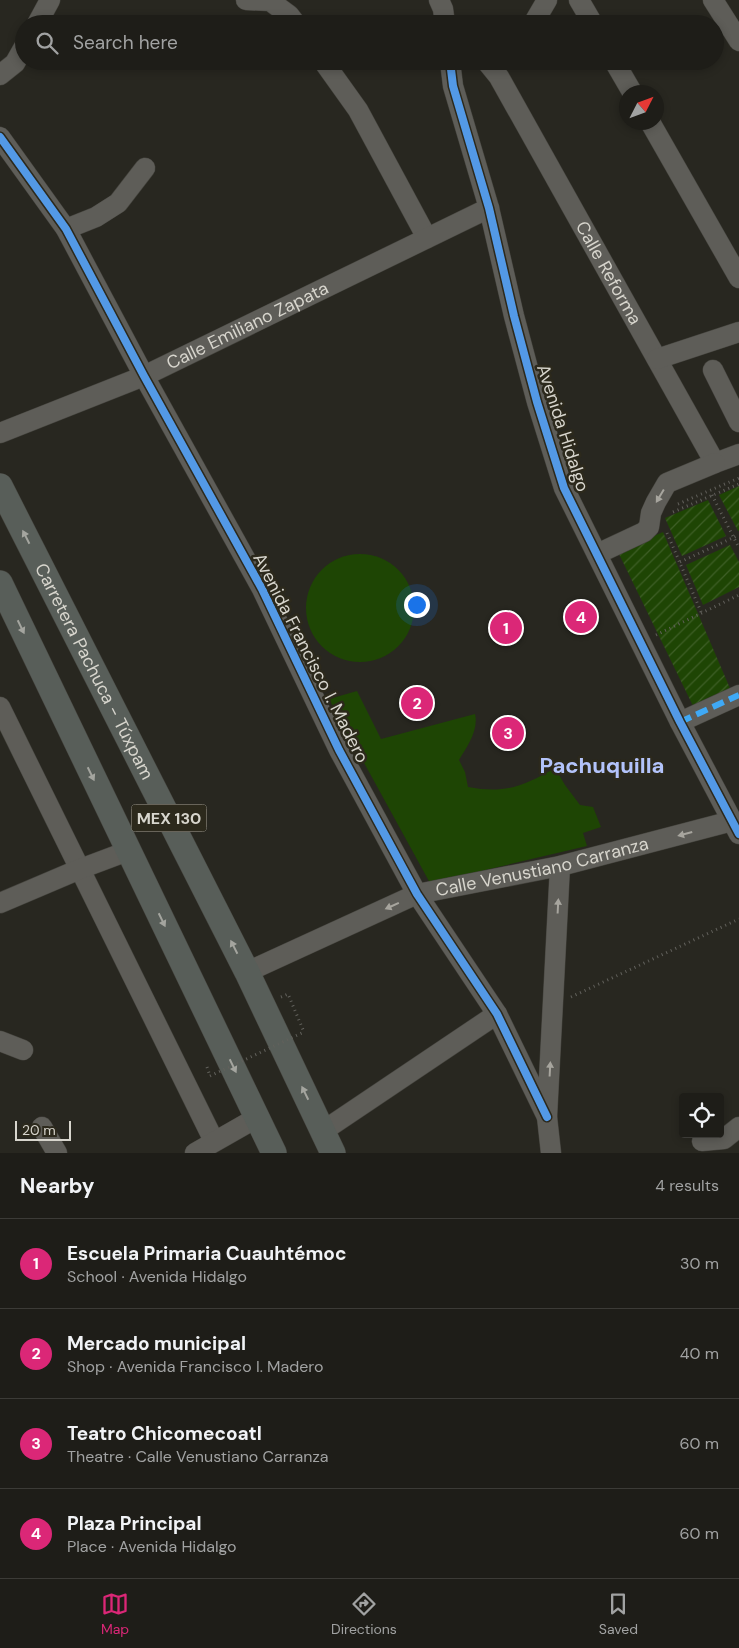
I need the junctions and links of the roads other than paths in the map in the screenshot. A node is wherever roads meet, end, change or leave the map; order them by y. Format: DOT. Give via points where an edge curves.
graph roads {
  1 [pos="50,0"];
  2 [pos="246,0"];
  3 [pos="547,0"];
  4 [pos="579,0"];
  5 [pos="713,0"];
  6 [pos="42,15"];
  7 [pos="289,15"];
  8 [pos="538,15"];
  9 [pos="588,15"];
  10 [pos="723,15"];
  11 [pos="724,17"];
  12 [pos="739,41"];
  13 [pos="15,63"];
  14 [pos="329,70"];
  15 [pos="451,70"];
  16 [pos="505,70"];
  17 [pos="619,70"];
  18 [pos="0,76"];
  19 [pos="628,85"];
  20 [pos="655,130"];
  21 [pos="0,137"];
  22 [pos="145,168"];
  23 [pos="490,208"];
  24 [pos="66,229"];
  25 [pos="427,238"];
  26 [pos="739,278"];
  27 [pos="739,332"];
  28 [pos="657,359"];
  29 [pos="713,370"];
  30 [pos="144,376"];
  31 [pos="739,422"];
  32 [pos="0,433"];
  33 [pos="739,454"];
  34 [pos="715,463"];
  35 [pos="0,486"];
  36 [pos="597,554"];
  37 [pos="2,595"];
  38 [pos="739,695"];
  39 [pos="0,707"];
  40 [pos="680,722"];
  41 [pos="736,828"];
  42 [pos="128,851"];
  43 [pos="560,866"];
  44 [pos="80,869"];
  45 [pos="417,894"];
  46 [pos="0,903"];
  47 [pos="247,972"];
  48 [pos="497,1014"];
  49 [pos="0,1041"];
  50 [pos="23,1050"];
  51 [pos="258,1117"];
  52 [pos="547,1117"];
  53 [pos="42,1127"];
  54 [pos="739,1127"];
  55 [pos="214,1141"];
  56 [pos="702,1141"];
  57 [pos="328,1142"];
  58 [pos="57,1153"];
  59 [pos="195,1153"];
  60 [pos="274,1153"];
  61 [pos="551,1153"];
  1 -- 6 [label="street"];
  2 -- 7 [label="street" via="270,1"];
  3 -- 8 [label="street"];
  4 -- 9 [label="street"];
  5 -- 10 [label="street"];
  11 -- 12 [label="street"];
  13 -- 18 [label="street"];
  14 -- 25 [label="street" via="358,110"];
  15 -- 23 [label="street, Avenida Hidalgo"];
  16 -- 28 [label="street, Calle Reforma"];
  17 -- 19 [label="street"];
  20 -- 26 [label="street"];
  21 -- 24 [label="street, Avenida Francisco I. Madero"];
  22 -- 24 [label="street" via="118,203 96,217"];
  23 -- 25 [label="street, Calle Emiliano Zapata"];
  23 -- 36 [label="street, Avenida Hidalgo" via="537,402 564,488"];
  24 -- 30 [label="street, Avenida Francisco I. Madero"];
  25 -- 30 [label="street, Calle Emiliano Zapata"];
  27 -- 28 [label="street"];
  28 -- 34 [label="street, Calle Reforma"];
  29 -- 31 [label="street"];
  30 -- 32 [label="street, Calle Emiliano Zapata"];
  30 -- 45 [label="street, Avenida Francisco I. Madero" via="262,589 339,750"];
  33 -- 34 [label="street"];
  34 -- 36 [label="street, one-way" via="667,483 644,532"];
  47 -- 35 [label="main road, Carretera Pachuca - Túxpam / MEX 130, one-way"];
  36 -- 40 [label="street, Avenida Hidalgo"];
  37 -- 42 [label="main road, MEX 130, one-way"];
  38 -- 40 [label="street"];
  39 -- 44 [label="street"];
  40 -- 41 [label="street, Avenida Hidalgo"];
  41 -- 43 [label="street, Calle Venustiano Carranza, one-way"];
  42 -- 44 [label="street"];
  42 -- 51 [label="main road, MEX 130, one-way"];
  43 -- 45 [label="street, Calle Venustiano Carranza"];
  52 -- 43 [label="street, one-way"];
  44 -- 46 [label="street"];
  44 -- 55 [label="street"];
  45 -- 47 [label="street, Calle Venustiano Carranza, one-way"];
  45 -- 48 [label="street, Avenida Francisco I. Madero"];
  57 -- 47 [label="main road, Carretera Pachuca - Túxpam / MEX 130, one-way"];
  48 -- 52 [label="street, Avenida Francisco I. Madero"];
  48 -- 57 [label="street"];
  49 -- 50 [label="street"];
  51 -- 55 [label="street"];
  51 -- 60 [label="main road, MEX 130"];
  52 -- 61 [label="street"];
  53 -- 58 [label="street"];
  54 -- 56 [label="street" via="724,1139"];
  55 -- 59 [label="street"];
}
